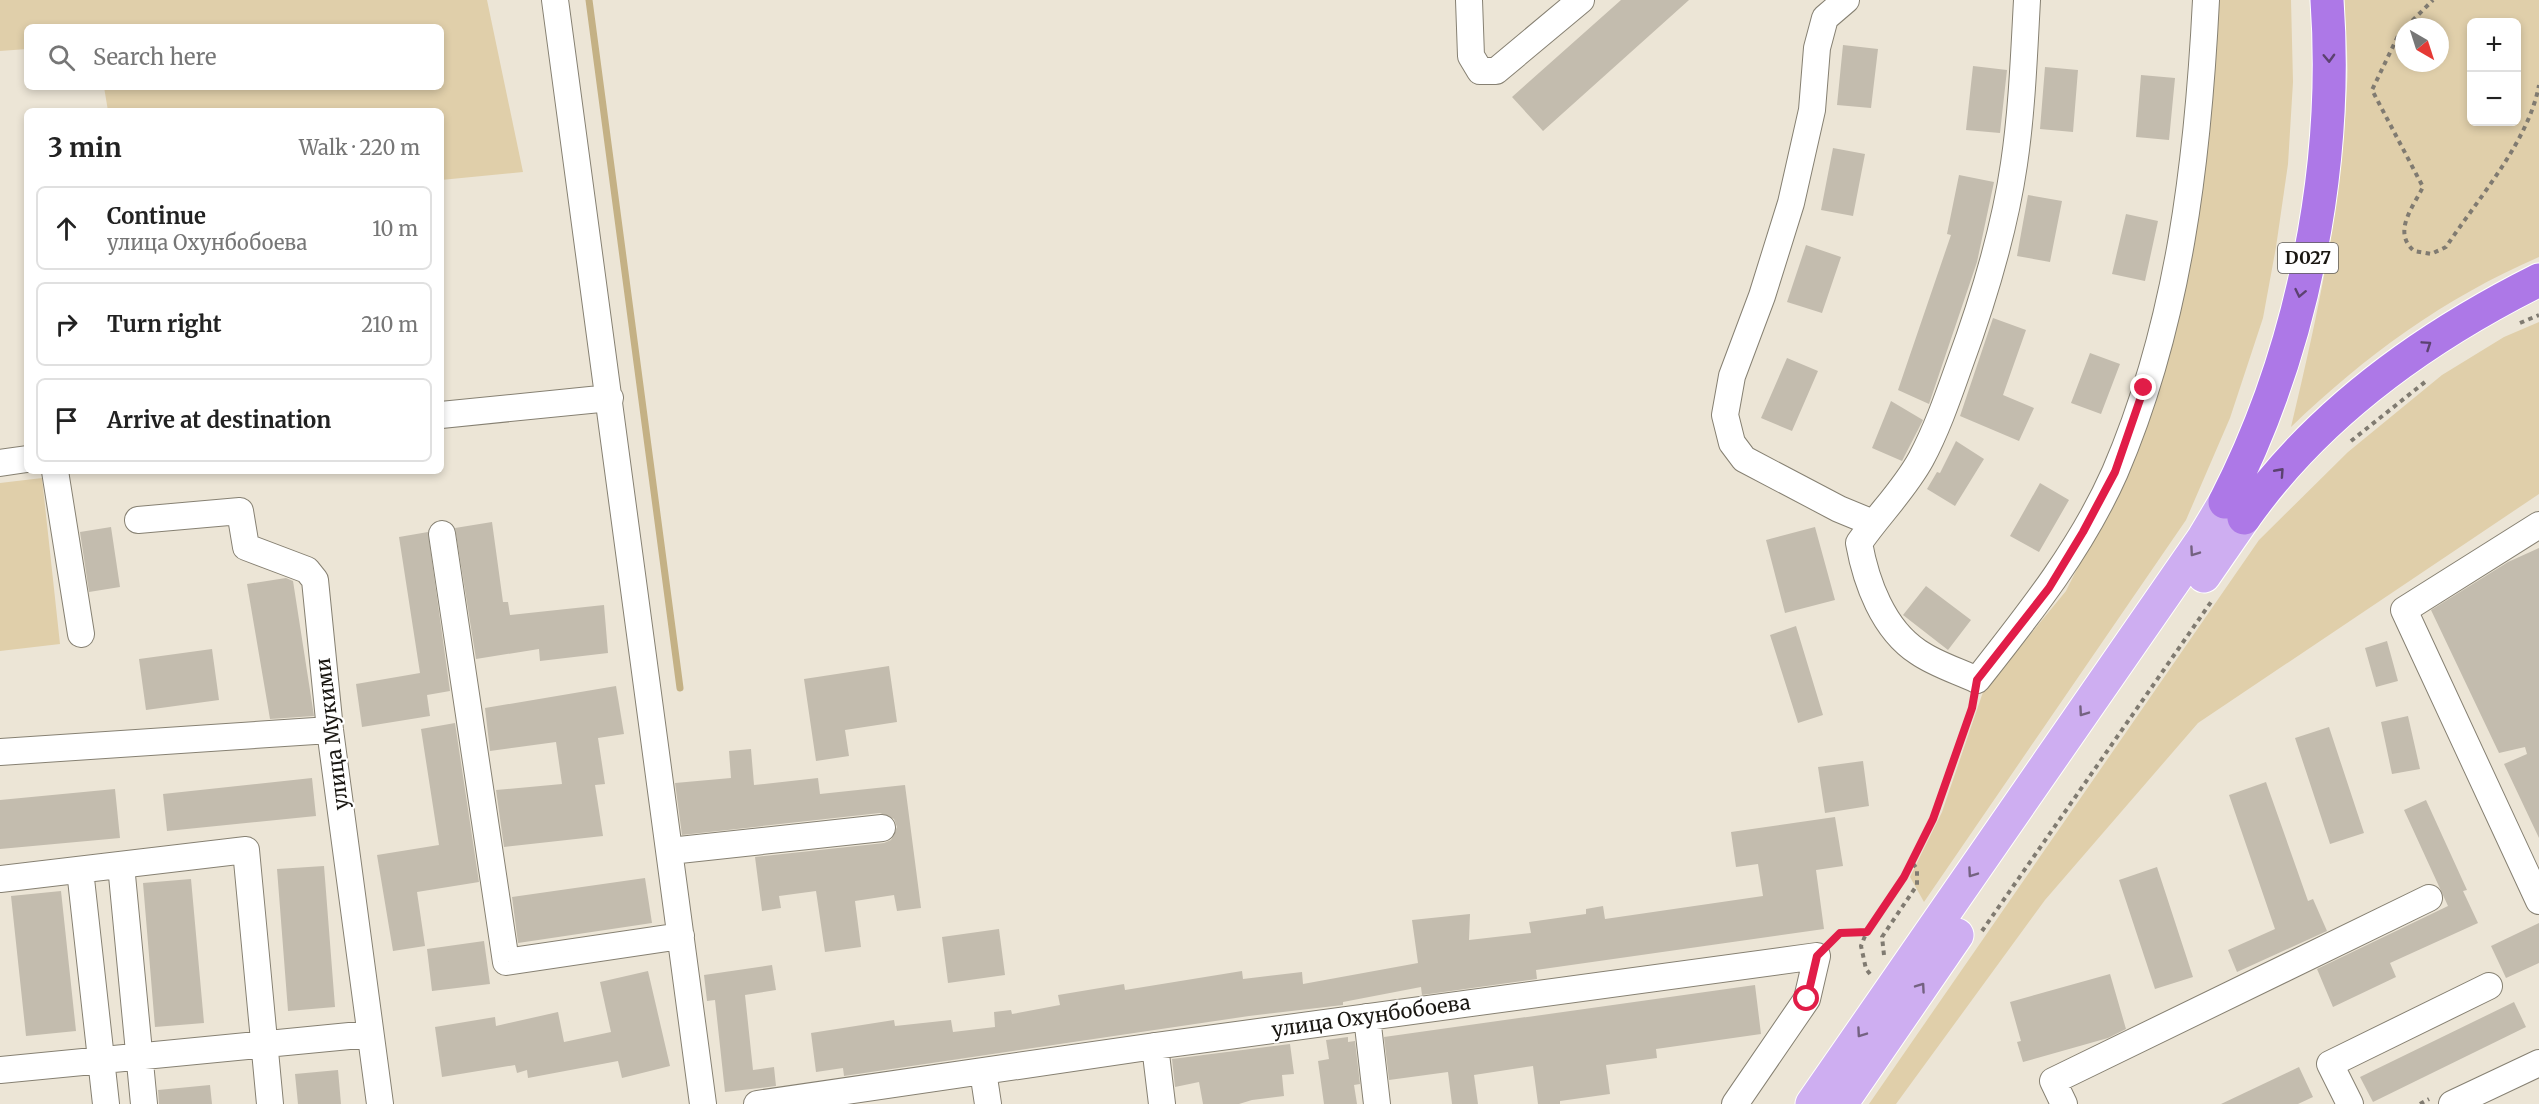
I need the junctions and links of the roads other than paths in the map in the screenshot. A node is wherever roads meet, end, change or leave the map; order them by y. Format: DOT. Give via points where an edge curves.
graph roads {
  1 [pos="555,0"];
  2 [pos="1469,0"];
  3 [pos="1581,0"];
  4 [pos="1846,0"];
  5 [pos="2027,0"];
  6 [pos="2206,0"];
  7 [pos="2326,0"];
  8 [pos="2539,280"];
  9 [pos="610,398"];
  10 [pos="444,415"];
  11 [pos="24,459"];
  12 [pos="0,463"];
  13 [pos="55,474"];
  14 [pos="2235,510"];
  15 [pos="138,520"];
  16 [pos="1873,523"];
  17 [pos="2539,525"];
  18 [pos="442,534"];
  19 [pos="81,634"];
  20 [pos="330,730"];
  21 [pos="0,752"];
  22 [pos="882,828"];
  23 [pos="670,851"];
  24 [pos="122,865"];
  25 [pos="80,870"];
  26 [pos="0,879"];
  27 [pos="2428,898"];
  28 [pos="2539,901"];
  29 [pos="681,936"];
  30 [pos="2489,986"];
  31 [pos="1367,1017"];
  32 [pos="370,1034"];
  33 [pos="263,1044"];
  34 [pos="1155,1046"];
  35 [pos="140,1056"];
  36 [pos="102,1060"];
  37 [pos="2539,1063"];
  38 [pos="0,1070"];
  39 [pos="983,1071"];
  40 [pos="106,1104"];
  41 [pos="144,1104"];
  42 [pos="270,1104"];
  43 [pos="380,1104"];
  44 [pos="704,1104"];
  45 [pos="757,1104"];
  46 [pos="988,1104"];
  47 [pos="1162,1104"];
  48 [pos="1377,1104"];
  49 [pos="1734,1104"];
  50 [pos="1812,1104"];
  51 [pos="1841,1104"];
  52 [pos="2064,1104"];
  53 [pos="2350,1104"];
  54 [pos="2452,1104"];
  1 -- 9 [label="street"];
  2 -- 3 [label="street" via="1471,56 1480,71 1496,71"];
  4 -- 16 [label="street" via="1825,18 1817,48 1812,110 1791,203 1732,376 1725,416 1732,443 1744,459"];
  5 -- 16 [label="street" via="2014,164 1993,266 1945,406 1921,458 1899,494"];
  6 -- 16 [label="street" via="2195,157 2184,229 2158,345 2130,431 2115,472 2049,588 1977,680 1917,652 1889,624 1864,571 1859,543"];
  7 -- 14 [label="highway, D027, one-way" via="2330,80 2326,145 2306,268 2281,371"];
  14 -- 8 [label="highway, D027, one-way" via="2267,485 2299,450 2370,387 2453,327"];
  9 -- 10 [label="street"];
  9 -- 23 [label="street"];
  11 -- 12 [label="street"];
  13 -- 19 [label="street"];
  14 -- 50 [label="main road, D027, one-way" via="2203,539"];
  51 -- 14 [label="main road, D027, one-way"];
  15 -- 20 [label="street, улица Мукими" via="240,511 246,547 307,570 315,580"];
  17 -- 28 [label="street" via="2404,610"];
  18 -- 29 [label="street" via="506,962"];
  20 -- 21 [label="street"];
  20 -- 32 [label="street, улица Мукими"];
  22 -- 23 [label="street"];
  23 -- 29 [label="street"];
  24 -- 25 [label="street"];
  24 -- 33 [label="street" via="246,850"];
  24 -- 35 [label="street"];
  25 -- 26 [label="street"];
  25 -- 36 [label="street"];
  27 -- 52 [label="street" via="2053,1081"];
  29 -- 44 [label="street"];
  30 -- 53 [label="street" via="2330,1064"];
  31 -- 34 [label="street, улица Охунбобоева"];
  31 -- 48 [label="street"];
  31 -- 49 [label="street, улица Охунбобоева" via="1817,956 1807,999"];
  32 -- 33 [label="street"];
  32 -- 43 [label="street, улица Мукими"];
  33 -- 35 [label="street"];
  33 -- 42 [label="street"];
  34 -- 39 [label="street, улица Охунбобоева"];
  34 -- 47 [label="street"];
  35 -- 36 [label="street"];
  35 -- 41 [label="street"];
  36 -- 38 [label="street"];
  36 -- 40 [label="street"];
  37 -- 54 [label="street"];
  39 -- 45 [label="street, улица Охунбобоева"];
  39 -- 46 [label="street"];
}
